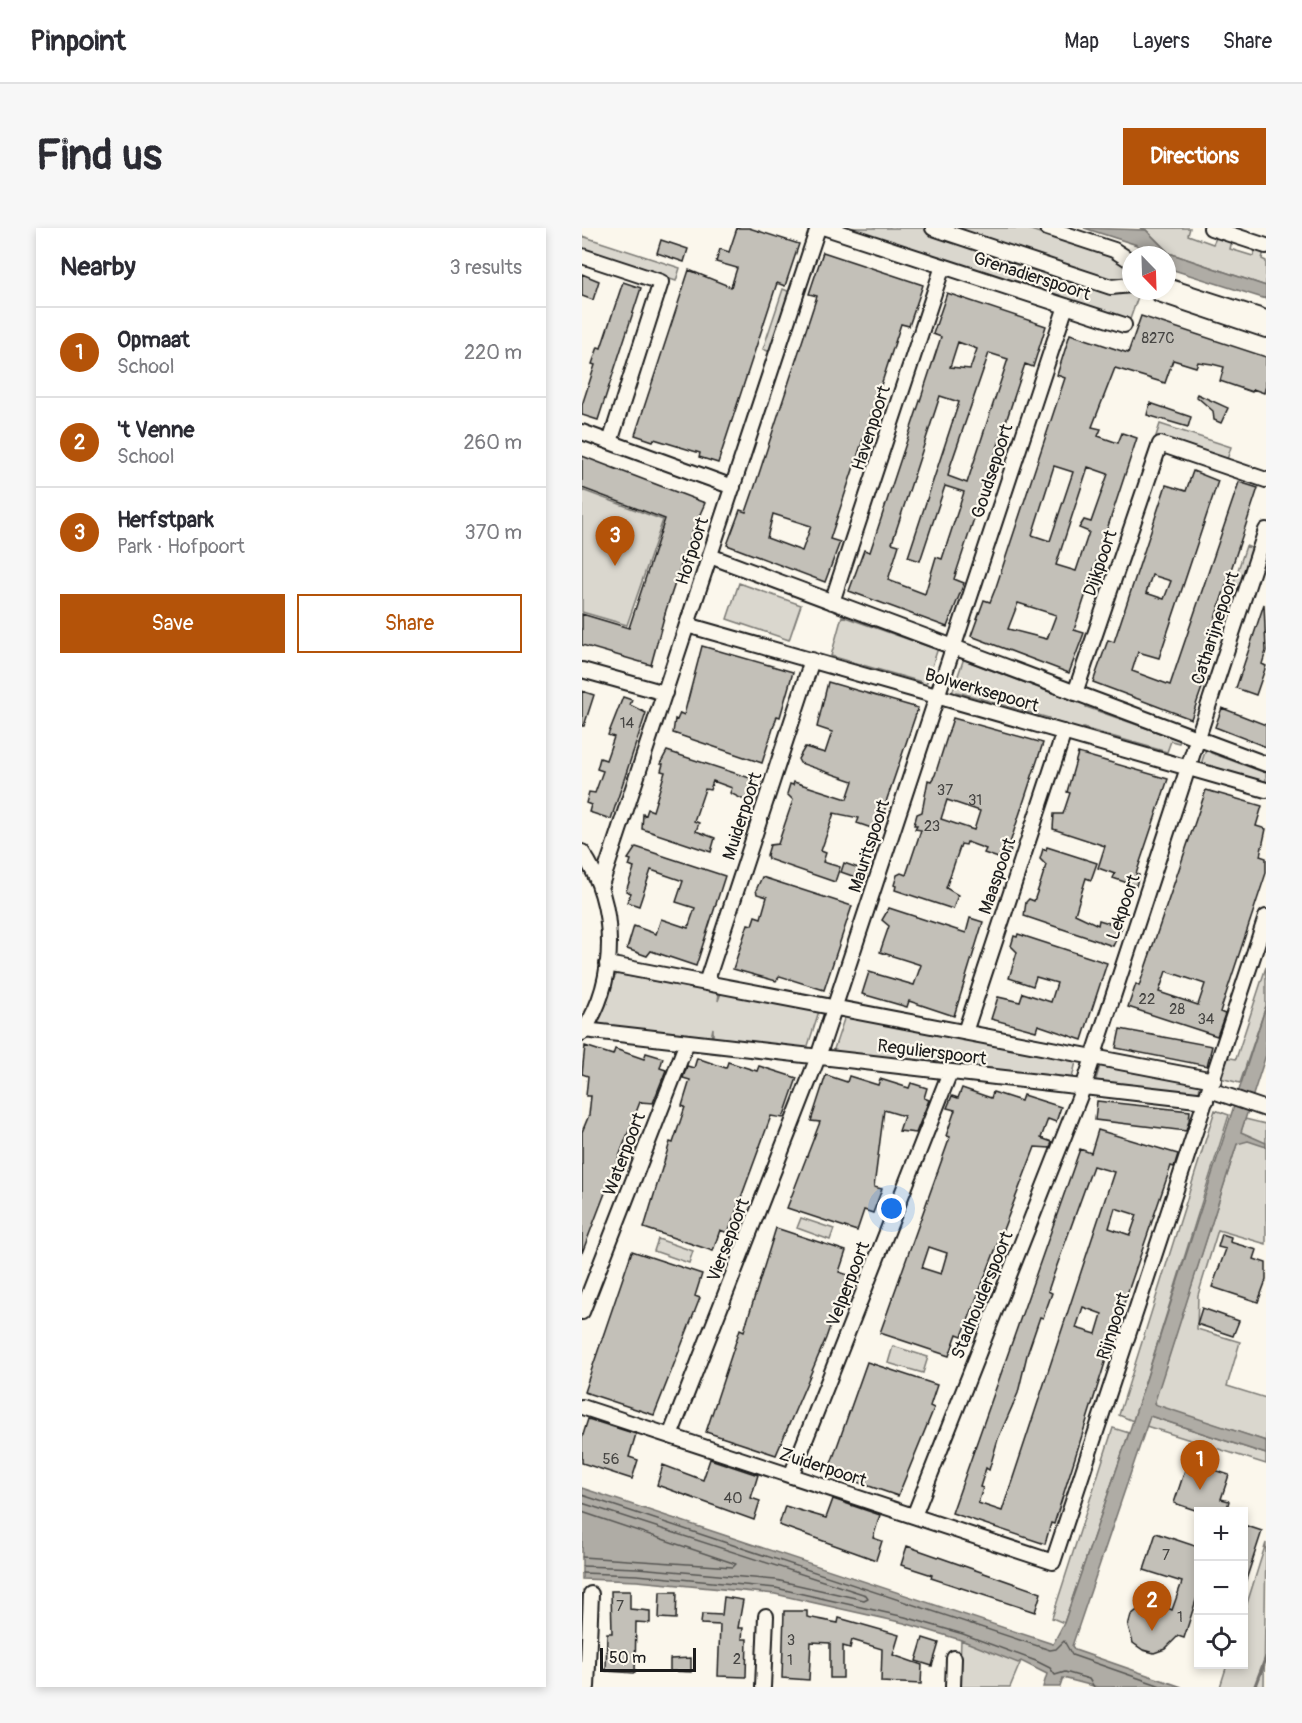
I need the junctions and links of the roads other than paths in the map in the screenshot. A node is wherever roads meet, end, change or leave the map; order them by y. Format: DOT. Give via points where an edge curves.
graph roads {
  1 [pos="818,228"];
  2 [pos="826,228"];
  3 [pos="933,228"];
  4 [pos="1047,228"];
  5 [pos="1212,228"];
  6 [pos="1266,246"];
  7 [pos="1122,255"];
  8 [pos="582,256"];
  9 [pos="943,266"];
  10 [pos="1122,286"];
  11 [pos="1176,293"];
  12 [pos="1176,294"];
  13 [pos="1066,306"];
  14 [pos="1266,318"];
  15 [pos="1124,325"];
  16 [pos="1266,330"];
  17 [pos="582,432"];
  18 [pos="610,442"];
  19 [pos="1266,480"];
  20 [pos="733,487"];
  21 [pos="1266,530"];
  22 [pos="710,556"];
  23 [pos="832,602"];
  24 [pos="687,625"];
  25 [pos="954,647"];
  26 [pos="812,660"];
  27 [pos="582,670"];
  28 [pos="664,693"];
  29 [pos="1075,693"];
  30 [pos="937,696"];
  31 [pos="1064,732"];
  32 [pos="1198,739"];
  33 [pos="1266,764"];
  34 [pos="1187,768"];
  35 [pos="1266,790"];
  36 [pos="582,852"];
  37 [pos="601,885"];
  38 [pos="1266,917"];
  39 [pos="607,963"];
  40 [pos="706,983"];
  41 [pos="835,1008"];
  42 [pos="583,1031"];
  43 [pos="965,1032"];
  44 [pos="687,1042"];
  45 [pos="818,1057"];
  46 [pos="1092,1057"];
  47 [pos="950,1072"];
  48 [pos="1083,1088"];
  49 [pos="1213,1091"];
  50 [pos="1263,1108"];
  51 [pos="582,1312"];
  52 [pos="582,1407"];
  53 [pos="670,1436"];
  54 [pos="791,1476"];
  55 [pos="914,1516"];
  56 [pos="1053,1562"];
  57 [pos="591,1594"];
  58 [pos="766,1616"];
  59 [pos="954,1658"];
  60 [pos="587,1687"];
  61 [pos="763,1687"];
  62 [pos="953,1687"];
  1 -- 20 [label="street, Hofpoort"];
  2 -- 9 [label="street, Grenadierspoort"];
  3 -- 10 [label="street" via="1111,287"];
  4 -- 7 [label="street"];
  5 -- 6 [label="street"];
  8 -- 18 [label="street" via="661,282"];
  9 -- 13 [label="street, Grenadierspoort"];
  9 -- 23 [label="street, Havenpoort"];
  11 -- 14 [label="street"];
  12 -- 16 [label="street"];
  13 -- 15 [label="street, Grenadierspoort"];
  13 -- 25 [label="street, Goudsepoort"];
  17 -- 18 [label="street"];
  18 -- 20 [label="street"];
  19 -- 29 [label="street, Dijkpoort" via="1160,444"];
  20 -- 22 [label="street, Hofpoort"];
  21 -- 32 [label="street, Catharijnepoort"];
  22 -- 23 [label="street, Bolwerksepoort"];
  22 -- 24 [label="street, Hofpoort"];
  23 -- 25 [label="street, Bolwerksepoort"];
  24 -- 26 [label="street, Bolwerksepoort"];
  24 -- 28 [label="street, Hofpoort"];
  25 -- 29 [label="street, Bolwerksepoort"];
  25 -- 30 [label="street, Goudsepoort"];
  26 -- 30 [label="street, Bolwerksepoort"];
  26 -- 40 [label="street, Muiderpoort"];
  27 -- 28 [label="street"];
  28 -- 37 [label="street, Hofpoort"];
  29 -- 32 [label="street, Bolwerksepoort"];
  30 -- 31 [label="street, Bolwerksepoort"];
  30 -- 41 [label="street, Mauritspoort"];
  31 -- 34 [label="street, Bolwerksepoort"];
  31 -- 43 [label="street, Maaspoort"];
  32 -- 33 [label="street, Bolwerksepoort"];
  32 -- 34 [label="street, Catharijnepoort"];
  34 -- 35 [label="street, Bolwerksepoort"];
  34 -- 46 [label="street, Lekpoort"];
  36 -- 37 [label="street"];
  37 -- 39 [label="street"];
  38 -- 49 [label="street, Rijnpoort"];
  39 -- 40 [label="street, Regulierspoort"];
  39 -- 42 [label="street" via="599,999"];
  40 -- 41 [label="street, Regulierspoort"];
  41 -- 43 [label="street, Regulierspoort"];
  41 -- 45 [label="street, Mauritspoort"];
  42 -- 44 [label="street, Regulierspoort"];
  43 -- 46 [label="street, Regulierspoort"];
  44 -- 45 [label="street, Regulierspoort"];
  44 -- 51 [label="street, Waterpoort"];
  45 -- 47 [label="street, Regulierspoort"];
  45 -- 53 [label="street, Viersepoort"];
  46 -- 48 [label="street, Lekpoort"];
  46 -- 49 [label="street, Regulierspoort"];
  47 -- 48 [label="street, Regulierspoort"];
  47 -- 54 [label="street, Velperpoort"];
  48 -- 49 [label="street, Regulierspoort"];
  48 -- 55 [label="street, Stadhouderspoort"];
  49 -- 50 [label="street, Regulierspoort"];
  49 -- 56 [label="street, Rijnpoort"];
  52 -- 53 [label="street, Zuiderpoort"];
  53 -- 54 [label="street, Zuiderpoort"];
  54 -- 55 [label="street, Zuiderpoort"];
  55 -- 56 [label="street, Zuiderpoort"];
  57 -- 60 [label="street"];
  58 -- 61 [label="street"];
  59 -- 62 [label="street"];
}
